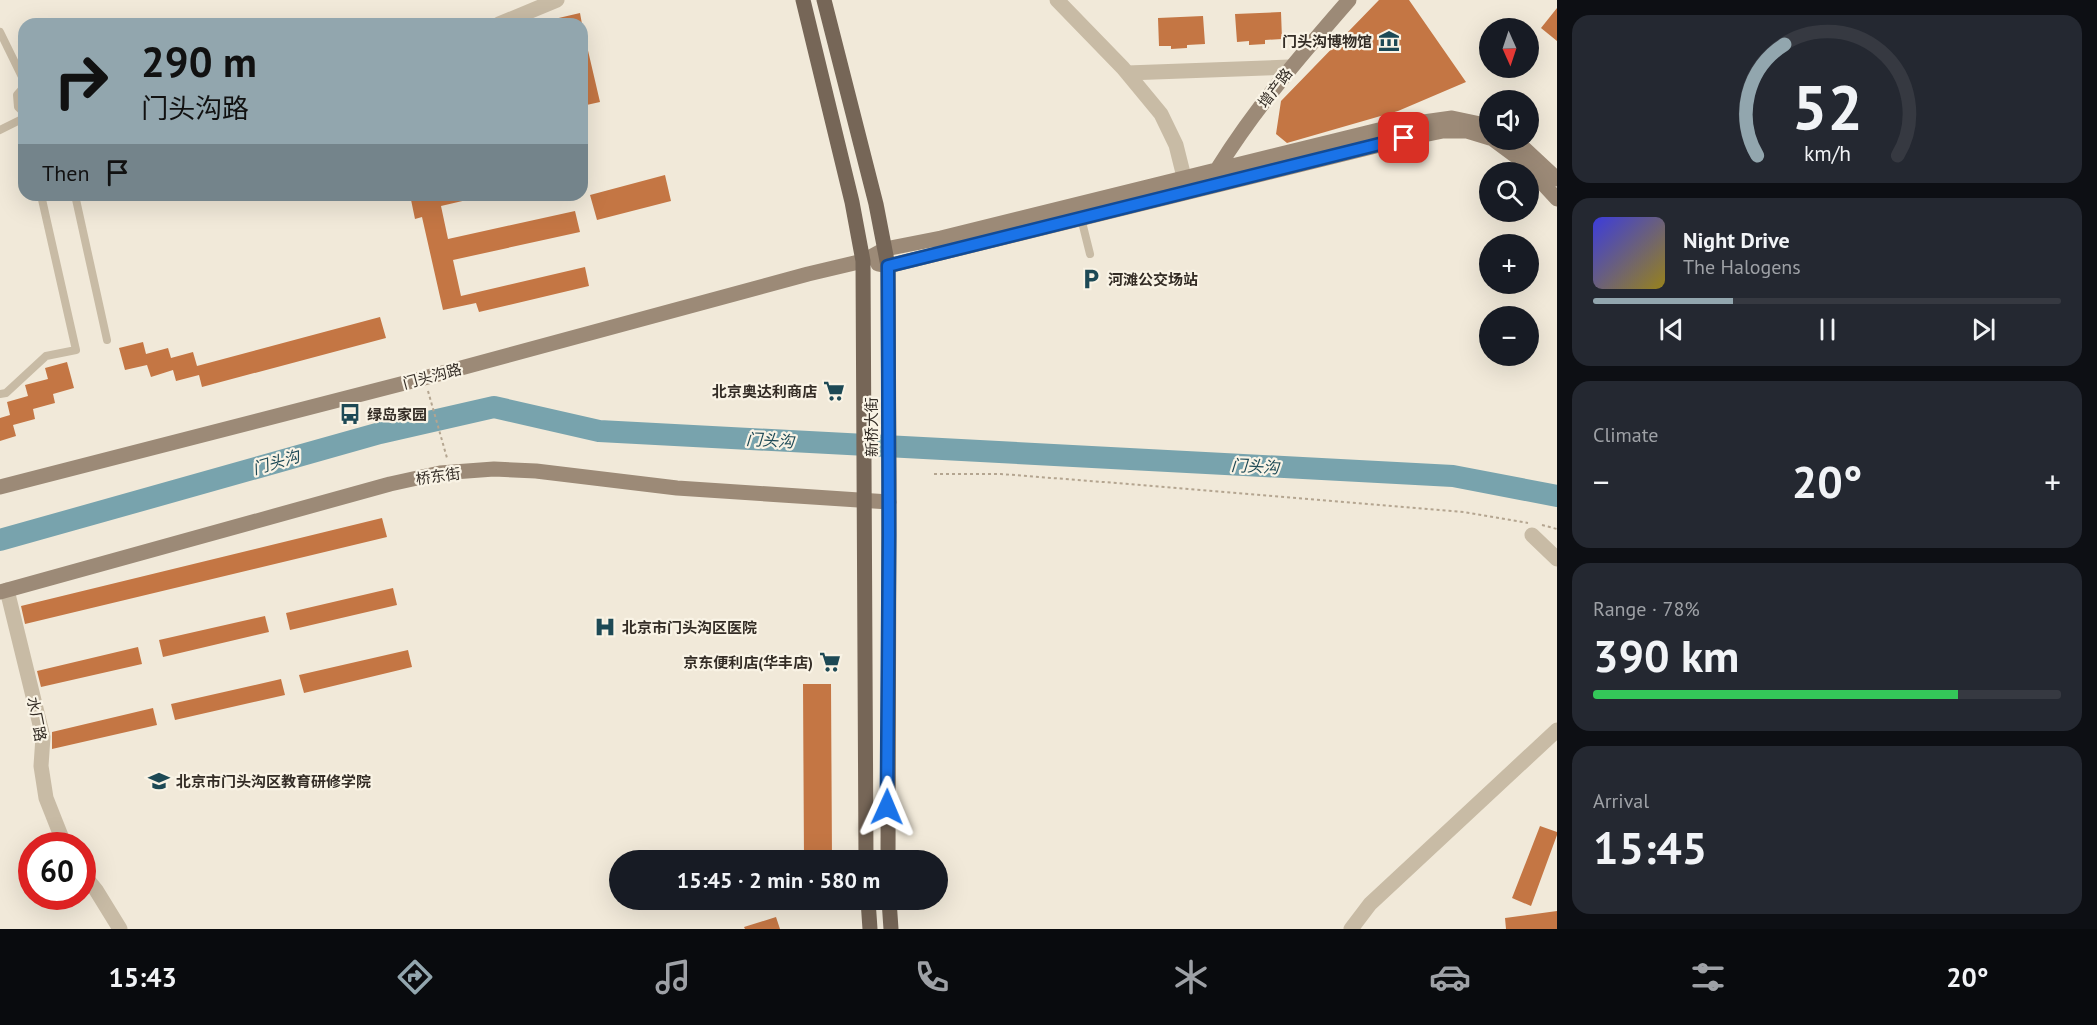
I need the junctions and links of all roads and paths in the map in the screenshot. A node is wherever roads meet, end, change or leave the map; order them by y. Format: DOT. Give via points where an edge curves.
graph roads {
  1 [pos="557,0"];
  2 [pos="803,0"];
  3 [pos="824,0"];
  4 [pos="1057,0"];
  5 [pos="1349,0"];
  6 [pos="514,18"];
  7 [pos="0,32"];
  8 [pos="1290,67"];
  9 [pos="18,69"];
  10 [pos="1127,73"];
  11 [pos="18,121"];
  12 [pos="1479,124"];
  13 [pos="0,130"];
  14 [pos="1479,135"];
  15 [pos="1508,150"];
  16 [pos="1526,150"];
  17 [pos="1218,168"];
  18 [pos="1184,177"];
  19 [pos="1557,179"];
  20 [pos="1222,184"];
  21 [pos="1557,199"];
  22 [pos="42,201"];
  23 [pos="76,201"];
  24 [pos="1079,211"];
  25 [pos="885,249"];
  26 [pos="1090,254"];
  27 [pos="863,261"];
  28 [pos="888,266"];
  29 [pos="107,340"];
  30 [pos="424,378"];
  31 [pos="0,394"];
  32 [pos="451,472"];
  33 [pos="934,474"];
  34 [pos="0,487"];
  35 [pos="864,500"];
  36 [pos="889,502"];
  37 [pos="1557,528"];
  38 [pos="1532,535"];
  39 [pos="1557,559"];
  40 [pos="4,591"];
  41 [pos="1557,730"];
  42 [pos="59,832"];
  43 [pos="866,850"];
  44 [pos="888,850"];
  45 [pos="96,890"];
  46 [pos="869,910"];
  47 [pos="890,910"];
  48 [pos="120,929"];
  49 [pos="870,929"];
  50 [pos="891,929"];
  51 [pos="1351,929"];
  1 -- 6 [label="street"];
  2 -- 27 [label="main road, 新桥大街"];
  3 -- 25 [label="main road, 新桥大街"];
  4 -- 10 [label="street"];
  5 -- 8 [label="street, 增产路"];
  7 -- 9 [label="lane"];
  8 -- 10 [label="street"];
  8 -- 17 [label="street, 增产路"];
  10 -- 18 [label="street" via="1161,114 1176,145"];
  11 -- 13 [label="lane"];
  12 -- 17 [label="street, 门头沟路" via="1452,118 1395,126"];
  14 -- 20 [label="street, 门头沟路" via="1443,131 1404,138"];
  15 -- 21 [label="street"];
  16 -- 19 [label="street"];
  17 -- 18 [label="street, 门头沟路"];
  17 -- 20 [label="street"];
  18 -- 24 [label="street, 门头沟路"];
  20 -- 24 [label="street, 门头沟路"];
  22 -- 31 [label="lane" via="76,350 46,356 6,393"];
  23 -- 29 [label="lane"];
  24 -- 25 [label="street, 门头沟路"];
  24 -- 26 [label="lane"];
  24 -- 28 [label="street, 门头沟路"];
  25 -- 27 [label="street, 门头沟路"];
  25 -- 28 [label="main road, 新桥大街"];
  27 -- 28 [label="street, 门头沟路"];
  27 -- 30 [label="street, 门头沟路"];
  27 -- 35 [label="main road, 新桥大街"];
  28 -- 36 [label="main road, 新桥大街"];
  30 -- 32 [label="path"];
  30 -- 34 [label="street, 门头沟路"];
  32 -- 35 [label="street, 桥东街" via="536,471 677,488"];
  32 -- 40 [label="street, 桥东街" via="390,484"];
  33 -- 37 [label="path" via="1001,474 1464,512"];
  35 -- 36 [label="street, 桥东街"];
  35 -- 43 [label="main road, 新桥大街"];
  36 -- 44 [label="main road, 新桥大街"];
  38 -- 39 [label="street"];
  40 -- 42 [label="street, 水厂路" via="43,737 41,766 46,798"];
  41 -- 51 [label="street" via="1370,904"];
  45 -- 48 [label="street"];
  46 -- 49 [label="main road"];
  47 -- 50 [label="main road"];
}
